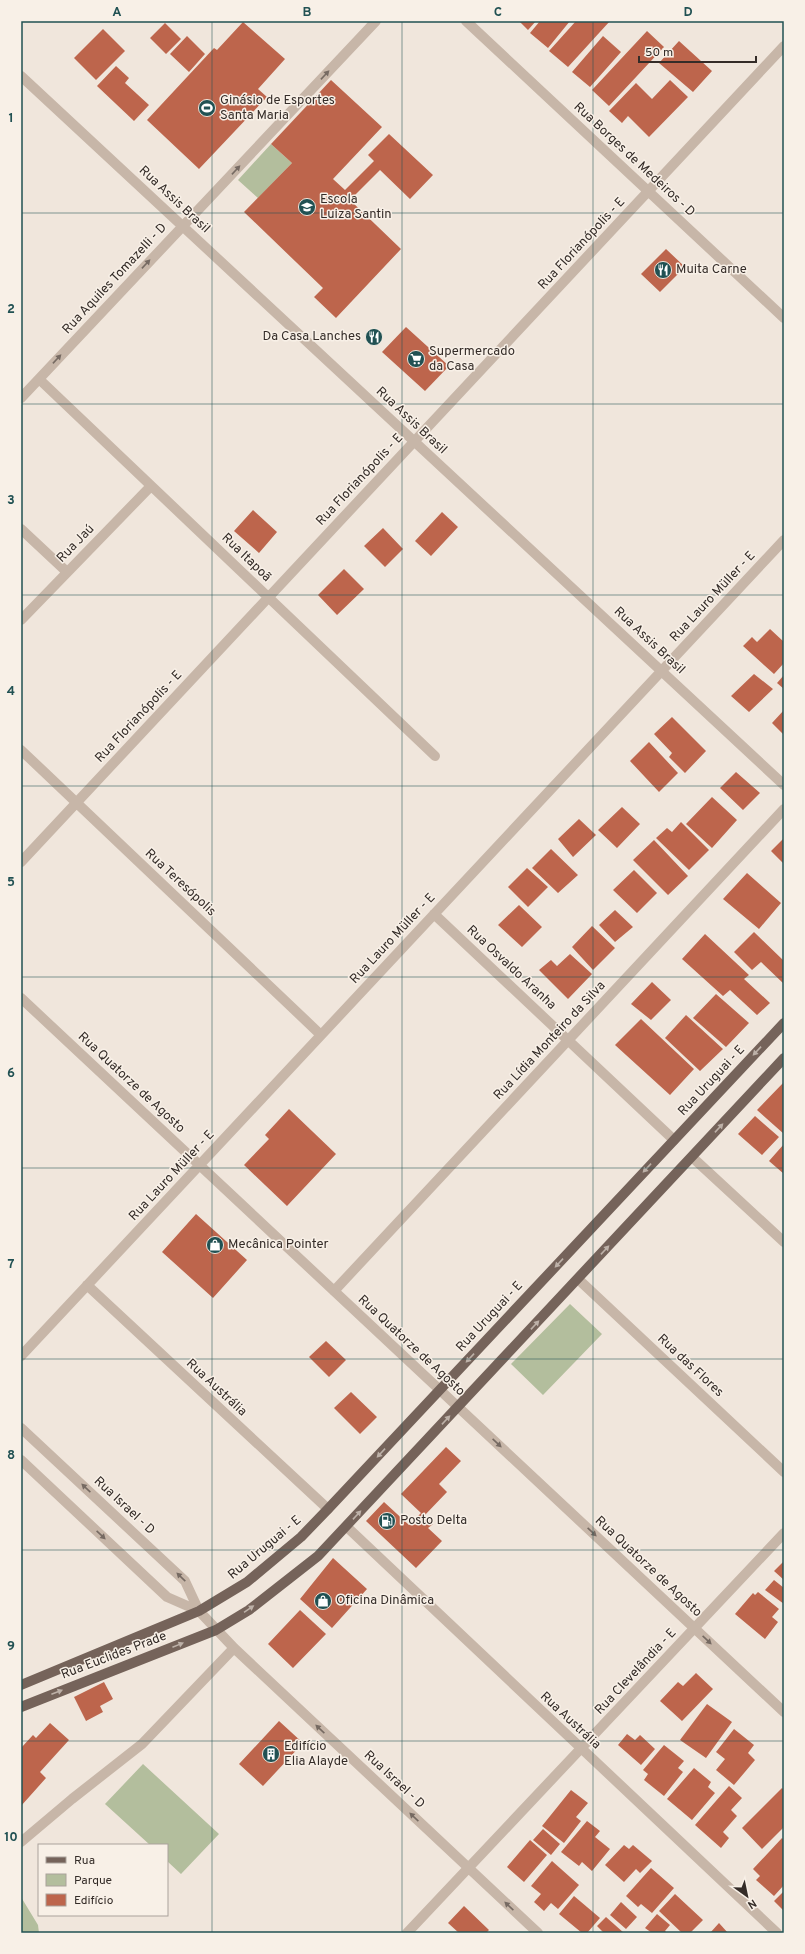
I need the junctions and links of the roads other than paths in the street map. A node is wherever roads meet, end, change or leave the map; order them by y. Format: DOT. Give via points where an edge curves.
graph roads {
  1 [pos="376,21"];
  2 [pos="466,21"];
  3 [pos="784,46"];
  4 [pos="21,76"];
  5 [pos="649,191"];
  6 [pos="183,226"];
  7 [pos="784,318"];
  8 [pos="39,379"];
  9 [pos="21,398"];
  10 [pos="414,441"];
  11 [pos="151,486"];
  12 [pos="21,529"];
  13 [pos="784,540"];
  14 [pos="67,572"];
  15 [pos="268,597"];
  16 [pos="21,620"];
  17 [pos="662,671"];
  18 [pos="21,750"];
  19 [pos="435,756"];
  20 [pos="784,785"];
  21 [pos="77,802"];
  22 [pos="784,809"];
  23 [pos="21,862"];
  24 [pos="434,914"];
  25 [pos="21,998"];
  26 [pos="784,1023"];
  27 [pos="321,1035"];
  28 [pos="568,1040"];
  29 [pos="784,1058"];
  30 [pos="674,1140"];
  31 [pos="692,1156"];
  32 [pos="199,1165"];
  33 [pos="784,1242"];
  34 [pos="578,1279"];
  35 [pos="87,1285"];
  36 [pos="334,1291"];
  37 [pos="21,1356"];
  38 [pos="440,1390"];
  39 [pos="458,1407"];
  40 [pos="21,1428"];
  41 [pos="21,1460"];
  42 [pos="784,1472"];
  43 [pos="328,1509"];
  44 [pos="346,1527"];
  45 [pos="784,1533"];
  46 [pos="199,1611"];
  47 [pos="694,1628"];
  48 [pos="216,1630"];
  49 [pos="234,1648"];
  50 [pos="21,1685"];
  51 [pos="21,1707"];
  52 [pos="784,1712"];
  53 [pos="581,1749"];
  54 [pos="21,1842"];
  55 [pos="469,1868"];
  56 [pos="407,1933"];
  57 [pos="538,1933"];
  58 [pos="777,1933"];
  6 -- 1 [label="street, Rua Aquiles Tomazelli - D, one-way"];
  2 -- 5 [label="street, Rua Borges de Medeiros - D"];
  3 -- 5 [label="street, Rua Florianópolis - E"];
  4 -- 6 [label="street, Rua Assis Brasil"];
  5 -- 7 [label="street, Rua Borges de Medeiros - D"];
  5 -- 10 [label="street, Rua Florianópolis - E"];
  8 -- 6 [label="street, Rua Aquiles Tomazelli - D, one-way"];
  6 -- 10 [label="street, Rua Assis Brasil"];
  8 -- 9 [label="street, Rua Aquiles Tomazelli - D"];
  8 -- 11 [label="street, Rua Itapoã"];
  10 -- 15 [label="street, Rua Florianópolis - E"];
  10 -- 17 [label="street, Rua Assis Brasil"];
  11 -- 14 [label="street, Rua Jaú"];
  11 -- 15 [label="street, Rua Itapoã"];
  12 -- 14 [label="street"];
  13 -- 17 [label="street, Rua Lauro Müller - E"];
  14 -- 16 [label="street, Rua Jaú"];
  15 -- 19 [label="street, Rua Itapoã"];
  15 -- 21 [label="street, Rua Florianópolis - E"];
  17 -- 20 [label="street, Rua Assis Brasil"];
  17 -- 24 [label="street, Rua Lauro Müller - E"];
  18 -- 21 [label="street, Rua Teresópolis"];
  21 -- 23 [label="street, Rua Florianópolis - E"];
  21 -- 27 [label="street, Rua Teresópolis"];
  22 -- 28 [label="street, Rua Lídia Monteiro da Silva"];
  24 -- 27 [label="street, Rua Lauro Müller - E"];
  24 -- 28 [label="street, Rua Osvaldo Aranha"];
  25 -- 32 [label="street, Rua Quatorze de Agosto"];
  26 -- 30 [label="main road, Rua Uruguai - E, one-way"];
  27 -- 32 [label="street, Rua Lauro Müller - E"];
  28 -- 30 [label="street, Rua Osvaldo Aranha"];
  28 -- 36 [label="street, Rua Lídia Monteiro da Silva"];
  31 -- 29 [label="main road, one-way"];
  30 -- 38 [label="main road, Rua Uruguai - E, one-way"];
  31 -- 33 [label="street"];
  34 -- 31 [label="main road, one-way"];
  32 -- 35 [label="street, Rua Lauro Müller - E"];
  32 -- 36 [label="street, Rua Quatorze de Agosto"];
  39 -- 34 [label="main road, one-way"];
  34 -- 42 [label="street, Rua das Flores"];
  35 -- 37 [label="street, Rua Lauro Müller - E"];
  35 -- 43 [label="street, Rua Austrália"];
  36 -- 38 [label="street, Rua Quatorze de Agosto"];
  38 -- 39 [label="street, Rua Quatorze de Agosto"];
  38 -- 43 [label="main road, Rua Uruguai - E, one-way"];
  44 -- 39 [label="main road, one-way"];
  39 -- 47 [label="street, Rua Quatorze de Agosto, one-way"];
  46 -- 40 [label="street, Rua Israel - D, one-way" via="185,1582"];
  41 -- 46 [label="street, Rua Israel - D, one-way" via="167,1597"];
  43 -- 46 [label="main road, Rua Uruguai - E" via="301,1537 247,1582"];
  48 -- 44 [label="main road, one-way" via="287,1582 318,1556"];
  44 -- 53 [label="street, Rua Austrália"];
  45 -- 47 [label="street, Rua Clevelândia - E"];
  46 -- 48 [label="street, Rua Israel - D"];
  46 -- 50 [label="main road, Rua Euclides Prade"];
  47 -- 52 [label="street, Rua Quatorze de Agosto, one-way"];
  47 -- 53 [label="street, Rua Clevelândia - E"];
  48 -- 49 [label="street, Rua Israel - D"];
  51 -- 48 [label="main road, Rua Euclides Prade, one-way"];
  49 -- 54 [label="street" via="142,1744"];
  55 -- 49 [label="street, Rua Israel - D, one-way"];
  53 -- 55 [label="street, Rua Clevelândia - E"];
  53 -- 58 [label="street, Rua Austrália"];
  55 -- 56 [label="street, Rua Clevelândia - E"];
  57 -- 55 [label="street, Rua Israel - D, one-way"];
}
